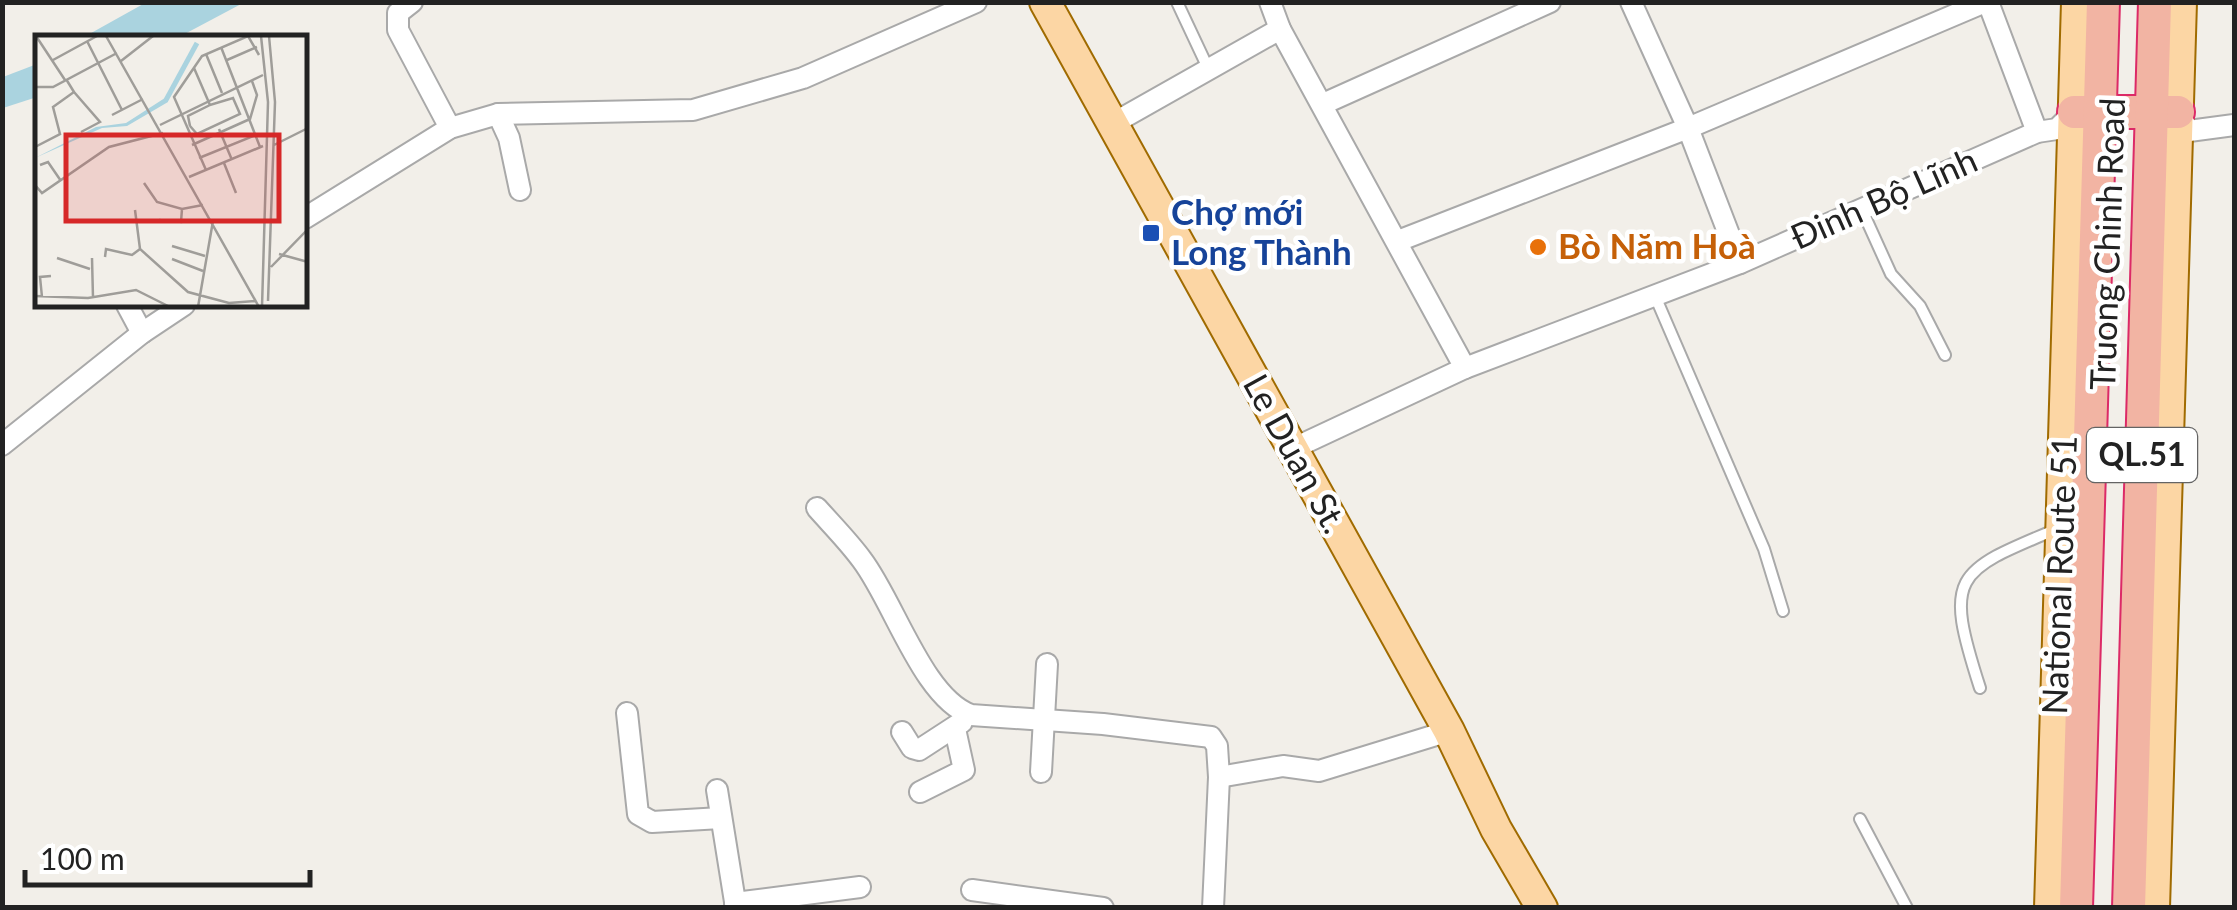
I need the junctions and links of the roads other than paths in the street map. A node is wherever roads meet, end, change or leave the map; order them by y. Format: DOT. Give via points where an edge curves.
graph roads {
  1 [pos="412,2"];
  2 [pos="976,2"];
  3 [pos="1045,2"];
  4 [pos="1177,2"];
  5 [pos="1270,2"];
  6 [pos="1550,2"];
  7 [pos="1631,2"];
  8 [pos="1986,2"];
  9 [pos="2077,2"];
  10 [pos="2103,2"];
  11 [pos="2155,2"];
  12 [pos="2181,2"];
  13 [pos="1280,29"];
  14 [pos="1208,68"];
  15 [pos="1323,104"];
  16 [pos="2087,112"];
  17 [pos="2165,112"];
  18 [pos="498,114"];
  19 [pos="1112,124"];
  20 [pos="2234,125"];
  21 [pos="450,128"];
  22 [pos="1688,128"];
  23 [pos="2036,132"];
  24 [pos="520,190"];
  25 [pos="1861,209"];
  26 [pos="308,215"];
  27 [pos="1398,241"];
  28 [pos="1740,263"];
  29 [pos="1655,295"];
  30 [pos="129,308"];
  31 [pos="179,308"];
  32 [pos="142,332"];
  33 [pos="1945,355"];
  34 [pos="1464,368"];
  35 [pos="2,445"];
  36 [pos="1292,449"];
  37 [pos="817,508"];
  38 [pos="2062,527"];
  39 [pos="1783,611"];
  40 [pos="1046,664"];
  41 [pos="1980,688"];
  42 [pos="626,713"];
  43 [pos="1045,718"];
  44 [pos="963,722"];
  45 [pos="1449,731"];
  46 [pos="902,732"];
  47 [pos="1041,772"];
  48 [pos="1219,777"];
  49 [pos="716,790"];
  50 [pos="920,792"];
  51 [pos="721,818"];
  52 [pos="1860,819"];
  53 [pos="860,887"];
  54 [pos="972,890"];
  55 [pos="2063,899"];
  56 [pos="1032,902"];
  57 [pos="736,905"];
  58 [pos="1104,908"];
  59 [pos="1213,908"];
  60 [pos="1542,908"];
  61 [pos="1907,908"];
  62 [pos="2128,908"];
  63 [pos="2154,908"];
  1 -- 21 [label="street" via="398,13 398,30"];
  2 -- 18 [label="street" via="802,78 693,110"];
  3 -- 19 [label="main road, Le Duan St."];
  4 -- 14 [label="lane"];
  5 -- 13 [label="street"];
  6 -- 15 [label="street"];
  7 -- 22 [label="street"];
  8 -- 22 [label="street"];
  8 -- 23 [label="street"];
  9 -- 16 [label="main road, National Route 51 / QL.51"];
  10 -- 16 [label="highway, Truong Chinh Road / QL.51"];
  11 -- 17 [label="highway, Truong Chinh Road / QL.51"];
  12 -- 17 [label="main road, QL.51"];
  13 -- 14 [label="street"];
  13 -- 15 [label="street"];
  14 -- 19 [label="street"];
  15 -- 27 [label="street"];
  16 -- 17 [label="highway"];
  16 -- 23 [label="street, Đinh Bộ Lĩnh"];
  16 -- 38 [label="main road, National Route 51 / QL.51"];
  16 -- 55 [label="highway, Truong Chinh Road / QL.51"];
  17 -- 20 [label="street" via="2188,132"];
  17 -- 62 [label="highway, Truong Chinh Road / QL.51"];
  17 -- 63 [label="main road, QL.51"];
  18 -- 21 [label="street"];
  18 -- 24 [label="street"];
  19 -- 36 [label="main road, Le Duan St."];
  21 -- 26 [label="street"];
  22 -- 27 [label="street"];
  22 -- 28 [label="street"];
  23 -- 25 [label="street, Đinh Bộ Lĩnh"];
  25 -- 28 [label="street, Đinh Bộ Lĩnh"];
  25 -- 33 [label="lane" via="1891,274 1920,306"];
  27 -- 34 [label="street"];
  28 -- 29 [label="street, Đinh Bộ Lĩnh"];
  29 -- 34 [label="street, Đinh Bộ Lĩnh"];
  29 -- 39 [label="lane" via="1764,549"];
  30 -- 32 [label="street"];
  31 -- 32 [label="street"];
  32 -- 35 [label="street"];
  34 -- 36 [label="street, Đinh Bộ Lĩnh"];
  36 -- 45 [label="main road, Le Duan St."];
  37 -- 44 [label="street" via="864,561"];
  38 -- 41 [label="lane" via="1977,565 1964,580 1964,638"];
  38 -- 55 [label="main road, National Route 51 / QL.51"];
  40 -- 43 [label="street"];
  42 -- 51 [label="street" via="638,814 652,822"];
  43 -- 44 [label="street"];
  43 -- 47 [label="street"];
  43 -- 48 [label="street" via="1211,738"];
  44 -- 46 [label="street" via="918,750"];
  44 -- 50 [label="street" via="964,770"];
  45 -- 48 [label="street" via="1319,771 1282,766"];
  45 -- 60 [label="main road, Le Duan St."];
  48 -- 59 [label="street"];
  49 -- 51 [label="street"];
  51 -- 57 [label="street"];
  52 -- 61 [label="lane"];
  53 -- 57 [label="street"];
  54 -- 56 [label="street"];
  56 -- 58 [label="street"];
}
